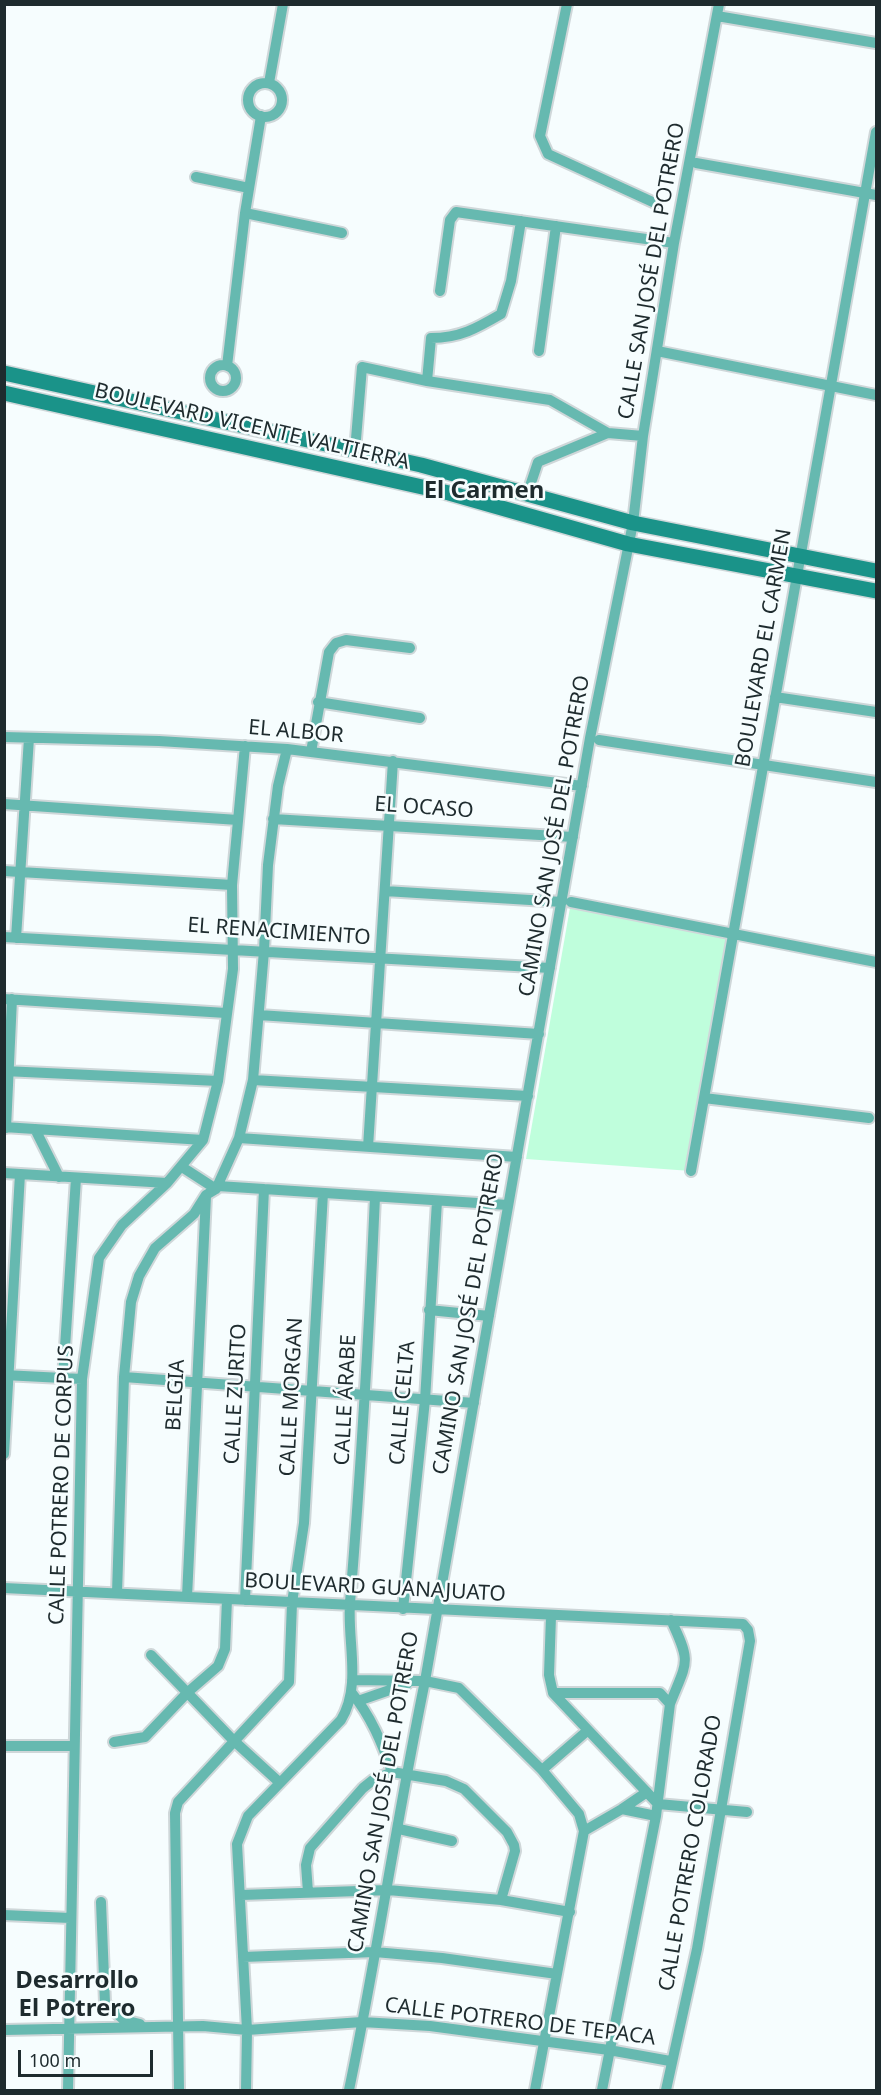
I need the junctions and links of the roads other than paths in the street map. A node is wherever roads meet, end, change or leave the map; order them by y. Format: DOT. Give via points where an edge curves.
graph roads {
  1 [pos="283,4"];
  2 [pos="567,4"];
  3 [pos="719,4"];
  4 [pos="717,16"];
  5 [pos="876,43"];
  6 [pos="269,83"];
  7 [pos="261,116"];
  8 [pos="876,132"];
  9 [pos="696,163"];
  10 [pos="196,177"];
  11 [pos="249,188"];
  12 [pos="865,193"];
  13 [pos="876,195"];
  14 [pos="657,204"];
  15 [pos="245,213"];
  16 [pos="522,221"];
  17 [pos="556,226"];
  18 [pos="342,233"];
  19 [pos="674,243"];
  20 [pos="440,291"];
  21 [pos="539,351"];
  22 [pos="662,352"];
  23 [pos="227,366"];
  24 [pos="4,373"];
  25 [pos="427,381"];
  26 [pos="833,386"];
  27 [pos="4,393"];
  28 [pos="876,395"];
  29 [pos="608,433"];
  30 [pos="643,436"];
  31 [pos="355,451"];
  32 [pos="528,492"];
  33 [pos="633,523"];
  34 [pos="628,544"];
  35 [pos="799,556"];
  36 [pos="876,571"];
  37 [pos="795,575"];
  38 [pos="876,591"];
  39 [pos="410,648"];
  40 [pos="775,697"];
  41 [pos="318,702"];
  42 [pos="876,712"];
  43 [pos="420,718"];
  44 [pos="4,737"];
  45 [pos="29,738"];
  46 [pos="599,740"];
  47 [pos="245,746"];
  48 [pos="287,749"];
  49 [pos="311,752"];
  50 [pos="393,761"];
  51 [pos="763,765"];
  52 [pos="876,782"];
  53 [pos="582,786"];
  54 [pos="4,804"];
  55 [pos="25,806"];
  56 [pos="273,819"];
  57 [pos="238,820"];
  58 [pos="389,826"];
  59 [pos="573,837"];
  60 [pos="4,871"];
  61 [pos="20,872"];
  62 [pos="232,885"];
  63 [pos="385,891"];
  64 [pos="566,902"];
  65 [pos="734,934"];
  66 [pos="10,938"];
  67 [pos="235,949"];
  68 [pos="261,951"];
  69 [pos="380,958"];
  70 [pos="876,962"];
  71 [pos="550,968"];
  72 [pos="8,999"];
  73 [pos="226,1013"];
  74 [pos="259,1015"];
  75 [pos="376,1023"];
  76 [pos="539,1034"];
  77 [pos="6,1071"];
  78 [pos="253,1080"];
  79 [pos="218,1081"];
  80 [pos="372,1087"];
  81 [pos="528,1096"];
  82 [pos="704,1098"];
  83 [pos="869,1118"];
  84 [pos="5,1127"];
  85 [pos="35,1129"];
  86 [pos="239,1138"];
  87 [pos="203,1140"];
  88 [pos="368,1147"];
  89 [pos="517,1157"];
  90 [pos="182,1167"];
  91 [pos="691,1171"];
  92 [pos="4,1173"];
  93 [pos="20,1174"];
  94 [pos="59,1177"];
  95 [pos="76,1178"];
  96 [pos="167,1183"];
  97 [pos="264,1189"];
  98 [pos="213,1190"];
  99 [pos="323,1193"];
  100 [pos="375,1197"];
  101 [pos="437,1201"];
  102 [pos="508,1205"];
  103 [pos="429,1310"];
  104 [pos="489,1316"];
  105 [pos="7,1375"];
  106 [pos="124,1377"];
  107 [pos="63,1378"];
  108 [pos="82,1379"];
  109 [pos="196,1382"];
  110 [pos="255,1387"];
  111 [pos="311,1391"];
  112 [pos="366,1395"];
  113 [pos="424,1400"];
  114 [pos="474,1403"];
  115 [pos="4,1454"];
  116 [pos="4,1588"];
  117 [pos="82,1591"];
  118 [pos="117,1593"];
  119 [pos="187,1597"];
  120 [pos="227,1599"];
  121 [pos="245,1600"];
  122 [pos="292,1603"];
  123 [pos="350,1606"];
  124 [pos="403,1609"];
  125 [pos="436,1610"];
  126 [pos="551,1616"];
  127 [pos="672,1620"];
  128 [pos="743,1624"];
  129 [pos="151,1655"];
  130 [pos="420,1681"];
  131 [pos="354,1691"];
  132 [pos="188,1692"];
  133 [pos="553,1694"];
  134 [pos="670,1704"];
  135 [pos="587,1731"];
  136 [pos="233,1740"];
  137 [pos="114,1742"];
  138 [pos="4,1746"];
  139 [pos="74,1746"];
  140 [pos="542,1770"];
  141 [pos="392,1772"];
  142 [pos="406,1774"];
  143 [pos="279,1782"];
  144 [pos="647,1792"];
  145 [pos="658,1804"];
  146 [pos="622,1809"];
  147 [pos="722,1810"];
  148 [pos="747,1812"];
  149 [pos="656,1816"];
  150 [pos="399,1829"];
  151 [pos="584,1831"];
  152 [pos="452,1841"];
  153 [pos="388,1890"];
  154 [pos="308,1892"];
  155 [pos="241,1895"];
  156 [pos="501,1900"];
  157 [pos="101,1902"];
  158 [pos="570,1912"];
  159 [pos="4,1916"];
  160 [pos="70,1918"];
  161 [pos="375,1952"];
  162 [pos="243,1957"];
  163 [pos="557,1974"];
  164 [pos="362,2022"];
  165 [pos="149,2027"];
  166 [pos="176,2027"];
  167 [pos="4,2030"];
  168 [pos="247,2030"];
  169 [pos="68,2031"];
  170 [pos="543,2042"];
  171 [pos="609,2050"];
  172 [pos="670,2061"];
  173 [pos="68,2091"];
  174 [pos="179,2091"];
  175 [pos="246,2091"];
  176 [pos="348,2091"];
  177 [pos="535,2091"];
  178 [pos="602,2091"];
  179 [pos="666,2091"];
  1 -- 6 [label="street"];
  2 -- 14 [label="street" via="540,136 548,154"];
  3 -- 4 [label="street, CALLE SAN JOSÉ DEL POTRERO"];
  4 -- 5 [label="street"];
  4 -- 19 [label="street, CALLE SAN JOSÉ DEL POTRERO"];
  6 -- 7 [label="street" via="255,86 248,99 250,107"];
  6 -- 7 [label="street" via="280,92 282,100 276,113"];
  7 -- 11 [label="street"];
  8 -- 12 [label="street, BOULEVARD EL CARMEN"];
  9 -- 12 [label="street"];
  10 -- 11 [label="street"];
  11 -- 15 [label="street"];
  12 -- 13 [label="street"];
  12 -- 26 [label="street, BOULEVARD EL CARMEN"];
  15 -- 18 [label="street"];
  15 -- 23 [label="street"];
  16 -- 17 [label="street"];
  16 -- 20 [label="street" via="452,214"];
  16 -- 25 [label="street" via="501,314 470,333 431,338"];
  17 -- 19 [label="street"];
  17 -- 21 [label="street"];
  19 -- 30 [label="street, CALLE SAN JOSÉ DEL POTRERO"];
  22 -- 26 [label="street"];
  24 -- 31 [label="main road, BOULEVARD VICENTE VALTIERRA"];
  25 -- 29 [label="street" via="550,400"];
  25 -- 31 [label="street" via="362,367"];
  26 -- 28 [label="street"];
  26 -- 35 [label="street, BOULEVARD EL CARMEN"];
  27 -- 34 [label="main road, BOULEVARD VICENTE VALTIERRA" via="449,493"];
  29 -- 30 [label="street"];
  29 -- 32 [label="street" via="538,462"];
  30 -- 33 [label="street, CALLE SAN JOSÉ DEL POTRERO"];
  31 -- 32 [label="main road, BOULEVARD VICENTE VALTIERRA"];
  32 -- 33 [label="main road, BOULEVARD VICENTE VALTIERRA"];
  33 -- 34 [label="street, CALLE SAN JOSÉ DEL POTRERO"];
  33 -- 35 [label="main road, BOULEVARD VICENTE VALTIERRA"];
  34 -- 37 [label="main road, BOULEVARD VICENTE VALTIERRA"];
  34 -- 53 [label="street, CAMINO SAN JOSÉ DEL POTRERO"];
  35 -- 36 [label="main road, BOULEVARD VICENTE VALTIERRA"];
  35 -- 37 [label="street, BOULEVARD EL CARMEN"];
  37 -- 38 [label="main road, BOULEVARD VICENTE VALTIERRA"];
  37 -- 40 [label="street, BOULEVARD EL CARMEN"];
  39 -- 41 [label="street" via="346,640 336,643 329,652"];
  40 -- 42 [label="street"];
  40 -- 51 [label="street, BOULEVARD EL CARMEN"];
  41 -- 43 [label="street"];
  41 -- 49 [label="street"];
  44 -- 45 [label="street, EL ALBOR"];
  45 -- 47 [label="street, EL ALBOR"];
  45 -- 55 [label="street"];
  46 -- 51 [label="street"];
  47 -- 48 [label="street, EL ALBOR"];
  47 -- 57 [label="street, CALLE POTRERO DE CORPUS"];
  48 -- 49 [label="street, EL ALBOR"];
  48 -- 56 [label="street"];
  49 -- 50 [label="street, EL ALBOR"];
  50 -- 53 [label="street, EL ALBOR"];
  50 -- 58 [label="street"];
  51 -- 52 [label="street"];
  51 -- 65 [label="street, BOULEVARD EL CARMEN"];
  53 -- 59 [label="street, CAMINO SAN JOSÉ DEL POTRERO"];
  54 -- 55 [label="street"];
  55 -- 57 [label="street"];
  55 -- 61 [label="street"];
  56 -- 58 [label="street, EL OCASO"];
  56 -- 68 [label="street"];
  57 -- 62 [label="street, CALLE POTRERO DE CORPUS"];
  58 -- 59 [label="street, EL OCASO"];
  58 -- 63 [label="street"];
  59 -- 64 [label="street, CAMINO SAN JOSÉ DEL POTRERO"];
  60 -- 61 [label="street"];
  61 -- 62 [label="street"];
  61 -- 66 [label="street"];
  62 -- 67 [label="street, CALLE POTRERO DE CORPUS"];
  63 -- 64 [label="street"];
  63 -- 69 [label="street"];
  64 -- 65 [label="street"];
  64 -- 71 [label="street, CAMINO SAN JOSÉ DEL POTRERO"];
  65 -- 70 [label="street"];
  65 -- 82 [label="street, BOULEVARD EL CARMEN"];
  66 -- 67 [label="street, EL RENACIMIENTO"];
  67 -- 68 [label="street, EL RENACIMIENTO"];
  67 -- 73 [label="street, CALLE POTRERO DE CORPUS"];
  68 -- 69 [label="street, EL RENACIMIENTO"];
  68 -- 74 [label="street"];
  69 -- 71 [label="street, EL RENACIMIENTO"];
  69 -- 75 [label="street"];
  71 -- 76 [label="street, CAMINO SAN JOSÉ DEL POTRERO"];
  72 -- 73 [label="street"];
  72 -- 77 [label="street"];
  73 -- 79 [label="street, CALLE POTRERO DE CORPUS"];
  74 -- 75 [label="street"];
  74 -- 78 [label="street"];
  75 -- 76 [label="street"];
  75 -- 80 [label="street"];
  76 -- 81 [label="street, CAMINO SAN JOSÉ DEL POTRERO"];
  77 -- 79 [label="street"];
  77 -- 84 [label="street"];
  78 -- 80 [label="street"];
  78 -- 86 [label="street"];
  79 -- 87 [label="street, CALLE POTRERO DE CORPUS"];
  80 -- 81 [label="street"];
  80 -- 88 [label="street"];
  81 -- 89 [label="street, CAMINO SAN JOSÉ DEL POTRERO"];
  82 -- 83 [label="street"];
  82 -- 91 [label="street, BOULEVARD EL CARMEN"];
  84 -- 85 [label="street"];
  85 -- 87 [label="street"];
  85 -- 94 [label="street"];
  86 -- 88 [label="street"];
  86 -- 98 [label="street"];
  87 -- 90 [label="street, CALLE POTRERO DE CORPUS"];
  88 -- 89 [label="street"];
  89 -- 102 [label="street, CAMINO SAN JOSÉ DEL POTRERO"];
  90 -- 96 [label="street, CALLE POTRERO DE CORPUS"];
  90 -- 98 [label="street"];
  92 -- 93 [label="street"];
  93 -- 94 [label="street"];
  93 -- 105 [label="street"];
  94 -- 95 [label="street"];
  95 -- 96 [label="street"];
  95 -- 107 [label="street"];
  96 -- 108 [label="street, CALLE POTRERO DE CORPUS" via="122,1225 99,1258"];
  97 -- 98 [label="street"];
  97 -- 99 [label="street"];
  97 -- 110 [label="street, CALLE ZURITO"];
  98 -- 106 [label="street" via="194,1214 155,1248 143,1268 131,1302"];
  98 -- 109 [label="street, BELGIA"];
  99 -- 100 [label="street"];
  99 -- 111 [label="street, CALLE MORGAN"];
  100 -- 101 [label="street"];
  100 -- 112 [label="street, CALLE ÁRABE"];
  101 -- 102 [label="street"];
  101 -- 103 [label="street, CALLE CELTA"];
  102 -- 104 [label="street, CAMINO SAN JOSÉ DEL POTRERO"];
  103 -- 104 [label="street"];
  103 -- 113 [label="street, CALLE CELTA"];
  104 -- 114 [label="street, CAMINO SAN JOSÉ DEL POTRERO"];
  105 -- 107 [label="street"];
  105 -- 115 [label="street"];
  106 -- 109 [label="street"];
  106 -- 118 [label="street"];
  107 -- 108 [label="street"];
  108 -- 117 [label="street, CALLE POTRERO DE CORPUS"];
  109 -- 110 [label="street"];
  109 -- 119 [label="street, BELGIA"];
  110 -- 111 [label="street"];
  110 -- 121 [label="street, CALLE ZURITO"];
  111 -- 112 [label="street"];
  111 -- 122 [label="street, CALLE MORGAN" via="304,1523"];
  112 -- 113 [label="street"];
  112 -- 123 [label="street, CALLE ÁRABE"];
  113 -- 114 [label="street"];
  113 -- 124 [label="street, CALLE CELTA"];
  114 -- 125 [label="street, CAMINO SAN JOSÉ DEL POTRERO"];
  116 -- 117 [label="street, BOULEVARD GUANAJUATO"];
  117 -- 118 [label="street, BOULEVARD GUANAJUATO"];
  117 -- 139 [label="street, CALLE POTRERO DE CORPUS"];
  118 -- 119 [label="street, BOULEVARD GUANAJUATO"];
  119 -- 120 [label="street, BOULEVARD GUANAJUATO"];
  120 -- 121 [label="street, BOULEVARD GUANAJUATO"];
  120 -- 132 [label="street" via="222,1658"];
  121 -- 122 [label="street, BOULEVARD GUANAJUATO"];
  122 -- 123 [label="street, BOULEVARD GUANAJUATO"];
  122 -- 136 [label="street, CALLE MORGAN" via="289,1682"];
  123 -- 124 [label="street, BOULEVARD GUANAJUATO"];
  123 -- 131 [label="street, CALLE ÁRABE"];
  124 -- 125 [label="street, BOULEVARD GUANAJUATO"];
  125 -- 126 [label="street, BOULEVARD GUANAJUATO"];
  125 -- 130 [label="street, CAMINO SAN JOSÉ DEL POTRERO"];
  126 -- 127 [label="street, BOULEVARD GUANAJUATO"];
  126 -- 133 [label="street" via="549,1675"];
  127 -- 128 [label="street, BOULEVARD GUANAJUATO"];
  127 -- 134 [label="street" via="687,1655"];
  128 -- 147 [label="street, CALLE POTRERO COLORADO" via="750,1641"];
  129 -- 132 [label="street"];
  130 -- 131 [label="street"];
  130 -- 131 [label="street"];
  130 -- 140 [label="street" via="459,1688"];
  130 -- 142 [label="street, CAMINO SAN JOSÉ DEL POTRERO"];
  131 -- 141 [label="street" via="382,1742"];
  131 -- 143 [label="street" via="341,1720"];
  132 -- 136 [label="street"];
  132 -- 137 [label="street" via="145,1737"];
  133 -- 134 [label="street" via="660,1693"];
  133 -- 135 [label="street"];
  134 -- 145 [label="street"];
  135 -- 140 [label="street"];
  135 -- 144 [label="street"];
  136 -- 143 [label="street"];
  136 -- 166 [label="street, CALLE MORGAN" via="177,1802"];
  138 -- 139 [label="street"];
  139 -- 160 [label="street, CALLE POTRERO DE CORPUS"];
  140 -- 151 [label="street" via="579,1814"];
  141 -- 142 [label="street"];
  141 -- 154 [label="street" via="363,1788 310,1848 306,1865"];
  142 -- 150 [label="street, CAMINO SAN JOSÉ DEL POTRERO"];
  142 -- 156 [label="street" via="456,1784 507,1832 515,1851"];
  143 -- 155 [label="street" via="248,1816 237,1844"];
  144 -- 145 [label="street"];
  144 -- 146 [label="street"];
  145 -- 147 [label="street"];
  145 -- 149 [label="street"];
  146 -- 149 [label="street"];
  146 -- 151 [label="street"];
  147 -- 148 [label="street"];
  147 -- 172 [label="street, CALLE POTRERO COLORADO" via="697,1949"];
  149 -- 171 [label="street"];
  150 -- 152 [label="street"];
  150 -- 153 [label="street, CAMINO SAN JOSÉ DEL POTRERO"];
  151 -- 158 [label="street"];
  153 -- 154 [label="street"];
  153 -- 156 [label="street"];
  153 -- 161 [label="street, CAMINO SAN JOSÉ DEL POTRERO"];
  154 -- 155 [label="street"];
  155 -- 162 [label="street"];
  156 -- 158 [label="street"];
  157 -- 165 [label="street" via="105,2002 124,2020"];
  158 -- 163 [label="street"];
  159 -- 160 [label="street"];
  160 -- 169 [label="street, CALLE POTRERO DE CORPUS"];
  161 -- 162 [label="street"];
  161 -- 163 [label="street"];
  161 -- 164 [label="street, CAMINO SAN JOSÉ DEL POTRERO"];
  162 -- 168 [label="street"];
  163 -- 170 [label="street"];
  164 -- 168 [label="street, CALLE POTRERO DE TEPACA"];
  164 -- 170 [label="street, CALLE POTRERO DE TEPACA" via="430,2026"];
  164 -- 176 [label="street, CAMINO SAN JOSÉ DEL POTRERO"];
  165 -- 166 [label="street, CALLE POTRERO DE TEPACA"];
  165 -- 169 [label="street, CALLE POTRERO DE TEPACA"];
  166 -- 168 [label="street, CALLE POTRERO DE TEPACA"];
  166 -- 174 [label="street, CALLE MORGAN"];
  167 -- 169 [label="street, CALLE POTRERO DE TEPACA"];
  168 -- 175 [label="street"];
  169 -- 173 [label="street, CALLE POTRERO DE CORPUS"];
  170 -- 171 [label="street, CALLE POTRERO DE TEPACA"];
  170 -- 177 [label="street"];
  171 -- 172 [label="street, CALLE POTRERO DE TEPACA"];
  171 -- 178 [label="street"];
  172 -- 179 [label="street, CALLE POTRERO COLORADO"];
}
